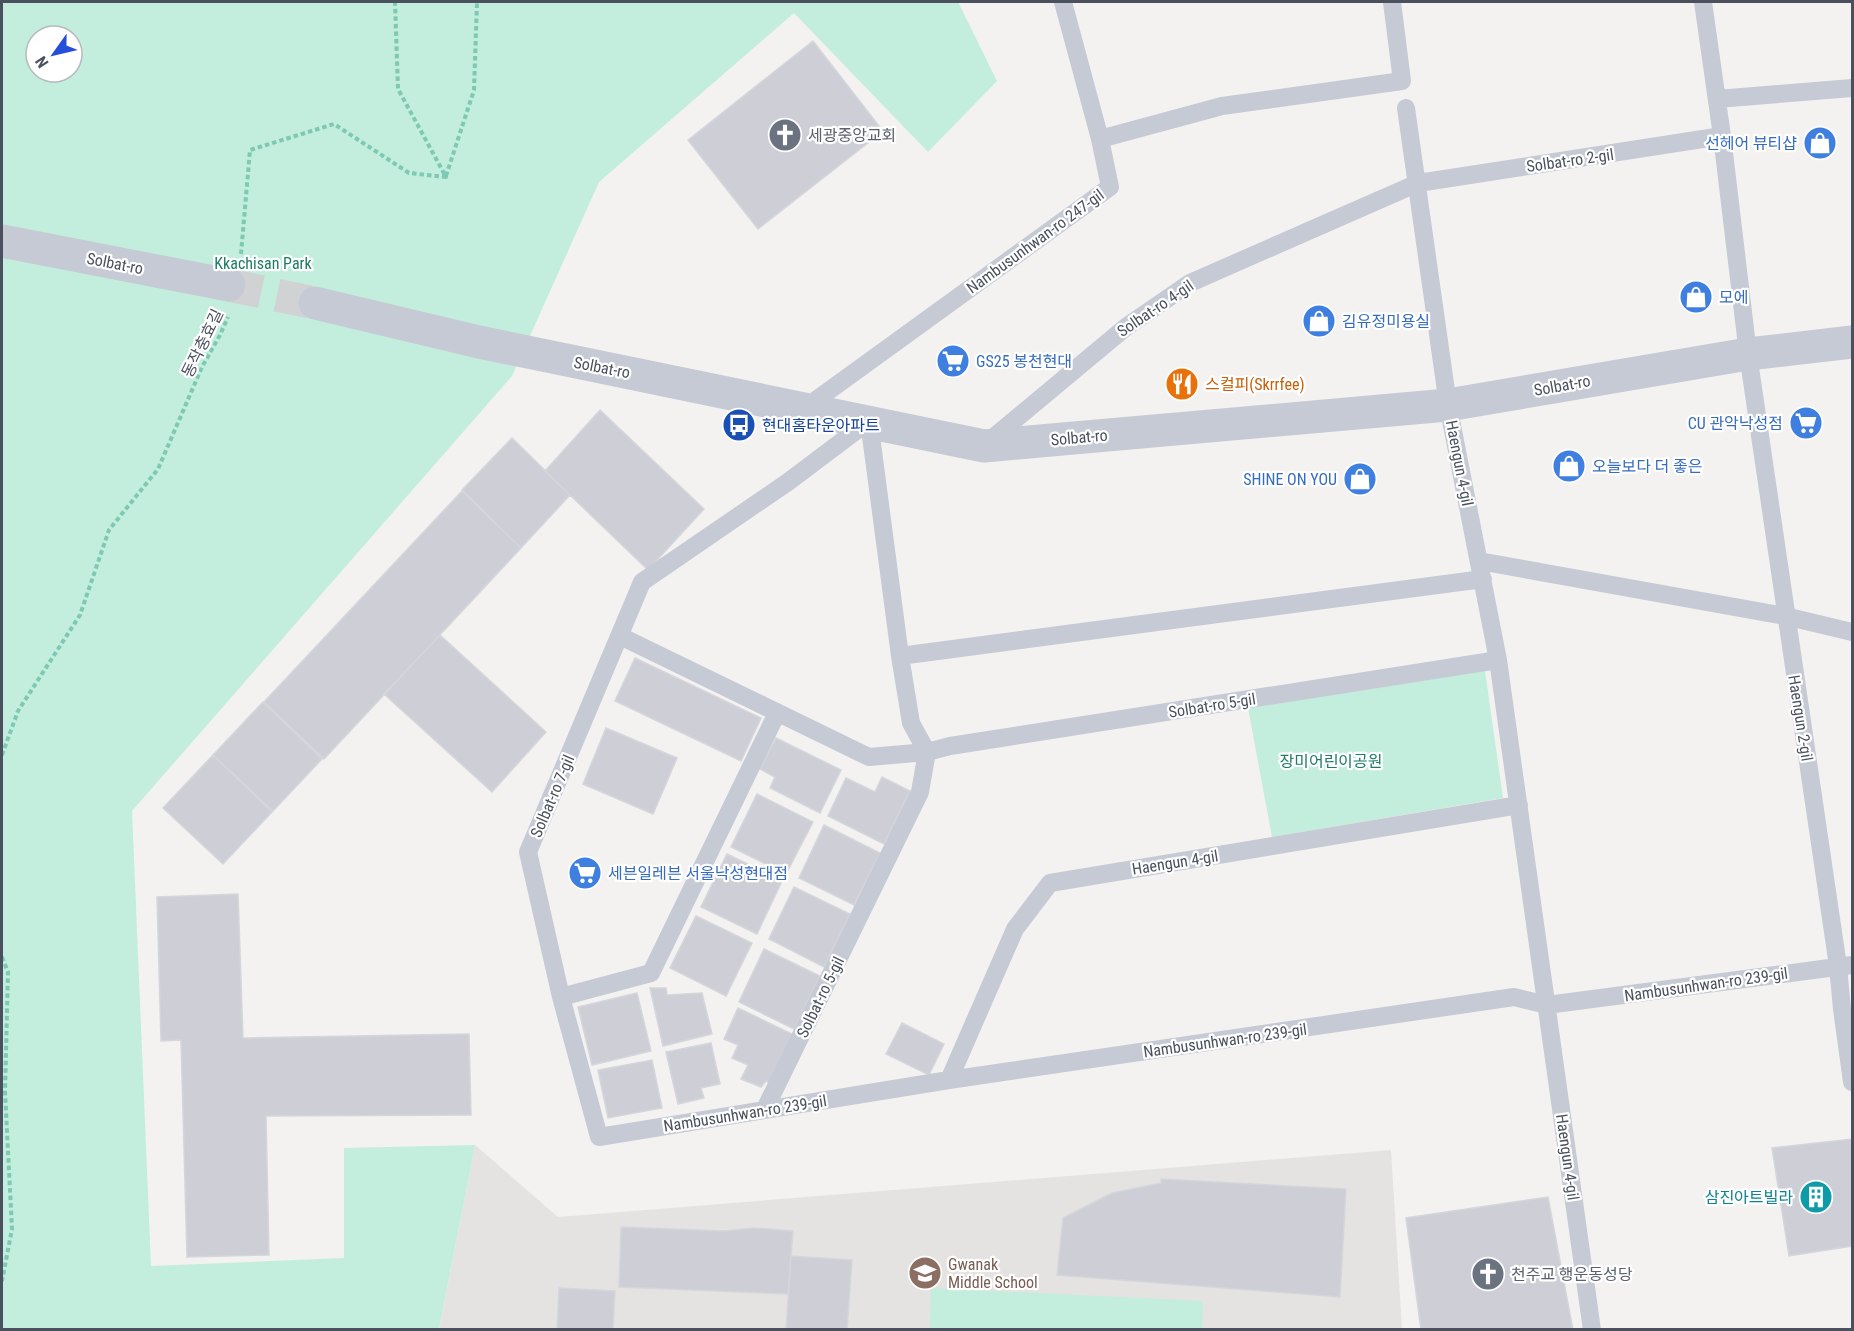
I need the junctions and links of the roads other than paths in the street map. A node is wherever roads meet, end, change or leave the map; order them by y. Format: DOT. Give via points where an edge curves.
graph roads {
  1 [pos="1063,2"];
  2 [pos="1392,2"];
  3 [pos="1703,2"];
  4 [pos="1845,89"];
  5 [pos="1717,99"];
  6 [pos="1852,103"];
  7 [pos="1406,108"];
  8 [pos="1722,136"];
  9 [pos="1100,139"];
  10 [pos="1418,183"];
  11 [pos="2,241"];
  12 [pos="232,288"];
  13 [pos="315,303"];
  14 [pos="1852,342"];
  15 [pos="1748,354"];
  16 [pos="1448,405"];
  17 [pos="805,408"];
  18 [pos="870,421"];
  19 [pos="984,446"];
  20 [pos="1479,561"];
  21 [pos="1483,579"];
  22 [pos="1785,616"];
  23 [pos="1852,632"];
  24 [pos="620,636"];
  25 [pos="900,656"];
  26 [pos="1498,660"];
  27 [pos="777,713"];
  28 [pos="927,752"];
  29 [pos="1519,805"];
  30 [pos="1845,965"];
  31 [pos="561,998"];
  32 [pos="1547,1005"];
  33 [pos="949,1080"];
  34 [pos="1852,1083"];
  35 [pos="765,1109"];
  36 [pos="599,1137"];
  37 [pos="1592,1329"];
  1 -- 9 [label="lane, Nambusunhwan-ro 247-gil"];
  2 -- 9 [label="lane" via="1402,81 1222,106"];
  3 -- 5 [label="lane"];
  4 -- 5 [label="lane"];
  4 -- 6 [label="lane"];
  5 -- 8 [label="lane"];
  7 -- 10 [label="lane"];
  8 -- 10 [label="lane, Solbat-ro 2-gil"];
  8 -- 15 [label="lane"];
  9 -- 17 [label="lane, Nambusunhwan-ro 247-gil" via="1110,187"];
  10 -- 16 [label="lane"];
  10 -- 19 [label="lane, Solbat-ro 4-gil" via="1190,283 1126,327"];
  11 -- 12 [label="street, Solbat-ro"];
  13 -- 17 [label="street, Solbat-ro" via="479,342"];
  14 -- 15 [label="street, Solbat-ro"];
  15 -- 16 [label="street, Solbat-ro"];
  15 -- 22 [label="lane, Haengun 2-gil"];
  16 -- 19 [label="street, Solbat-ro"];
  16 -- 20 [label="lane, Haengun 4-gil"];
  17 -- 18 [label="street, Solbat-ro"];
  18 -- 19 [label="street, Solbat-ro"];
  18 -- 24 [label="lane, Solbat-ro 7-gil" via="642,582"];
  18 -- 25 [label="lane"];
  20 -- 21 [label="lane, Haengun 4-gil"];
  20 -- 22 [label="lane"];
  21 -- 25 [label="lane"];
  21 -- 26 [label="lane, Haengun 4-gil"];
  22 -- 23 [label="lane"];
  22 -- 30 [label="lane, Haengun 2-gil"];
  24 -- 27 [label="lane"];
  24 -- 31 [label="lane, Solbat-ro 7-gil" via="528,852"];
  25 -- 28 [label="lane" via="911,723"];
  26 -- 28 [label="lane, Solbat-ro 5-gil"];
  26 -- 29 [label="lane, Haengun 4-gil"];
  27 -- 28 [label="lane" via="869,757"];
  27 -- 31 [label="lane" via="651,973"];
  28 -- 35 [label="lane, Solbat-ro 5-gil" via="920,792"];
  29 -- 32 [label="lane, Haengun 4-gil"];
  29 -- 33 [label="lane, Haengun 4-gil" via="1050,883 1015,929"];
  30 -- 32 [label="lane, Nambusunhwan-ro 239-gil"];
  30 -- 34 [label="lane, Haengun 2-gil" via="1842,1009"];
  31 -- 36 [label="lane, Solbat-ro 7-gil"];
  32 -- 33 [label="lane, Nambusunhwan-ro 239-gil" via="1514,997"];
  32 -- 37 [label="lane, Haengun 4-gil"];
  33 -- 35 [label="lane, Nambusunhwan-ro 239-gil"];
  35 -- 36 [label="lane, Nambusunhwan-ro 239-gil"];
}
